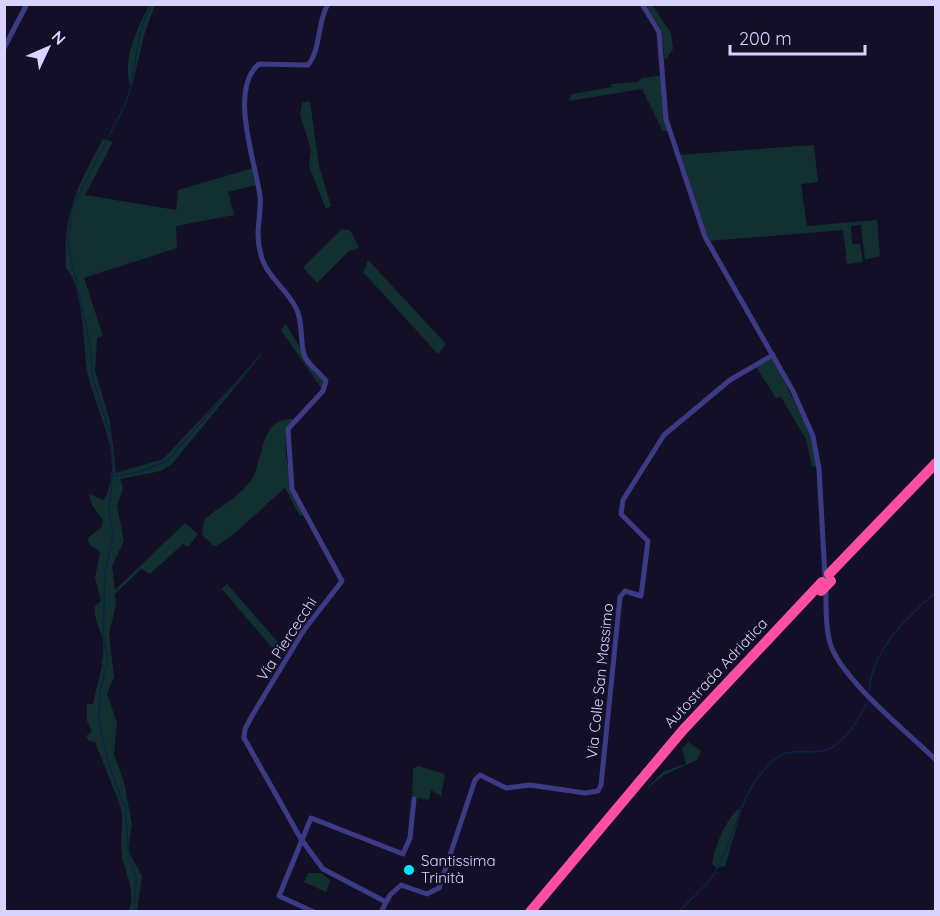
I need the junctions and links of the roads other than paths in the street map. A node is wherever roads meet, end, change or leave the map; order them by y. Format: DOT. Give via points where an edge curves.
graph roads {
  1 [pos="27,4"];
  2 [pos="328,4"];
  3 [pos="642,4"];
  4 [pos="4,48"];
  5 [pos="773,355"];
  6 [pos="936,463"];
  7 [pos="936,472"];
  8 [pos="826,582"];
  9 [pos="936,760"];
  10 [pos="414,799"];
  11 [pos="301,839"];
  12 [pos="386,902"];
  13 [pos="292,903"];
  14 [pos="288,912"];
  15 [pos="314,912"];
  16 [pos="381,912"];
  17 [pos="530,912"];
  18 [pos="538,912"];
  1 -- 4 [label="street"];
  2 -- 11 [label="street, Via Piercecchi" via="319,24 311,62 259,64 251,74 246,101 246,126 260,196 257,223 261,257 297,308 305,356 326,381 323,391 288,429 292,489 342,581 304,630 245,729 244,738"];
  3 -- 5 [label="street" via="659,32 668,129 705,237"];
  5 -- 9 [label="street" via="813,436 819,469 830,642 855,680"];
  5 -- 12 [label="street, Via Colle San Massimo" via="730,380 664,435 623,500 621,514 648,542 641,596 625,591 621,597 598,791 585,793 530,785 506,788 480,775 439,888 430,894 401,885"];
  6 -- 8 [label="highway, Autostrada Adriatica"];
  7 -- 8 [label="highway, Autostrada Adriatica"];
  8 -- 17 [label="highway, Autostrada Adriatica" via="651,766"];
  8 -- 18 [label="highway, Autostrada Adriatica" via="688,733"];
  10 -- 11 [label="street" via="410,838 403,854 314,819 309,821"];
  11 -- 12 [label="street, Via Piercecchi" via="331,875"];
  11 -- 13 [label="street" via="279,894"];
  12 -- 16 [label="street"];
  13 -- 14 [label="street"];
  13 -- 15 [label="street"];
}
